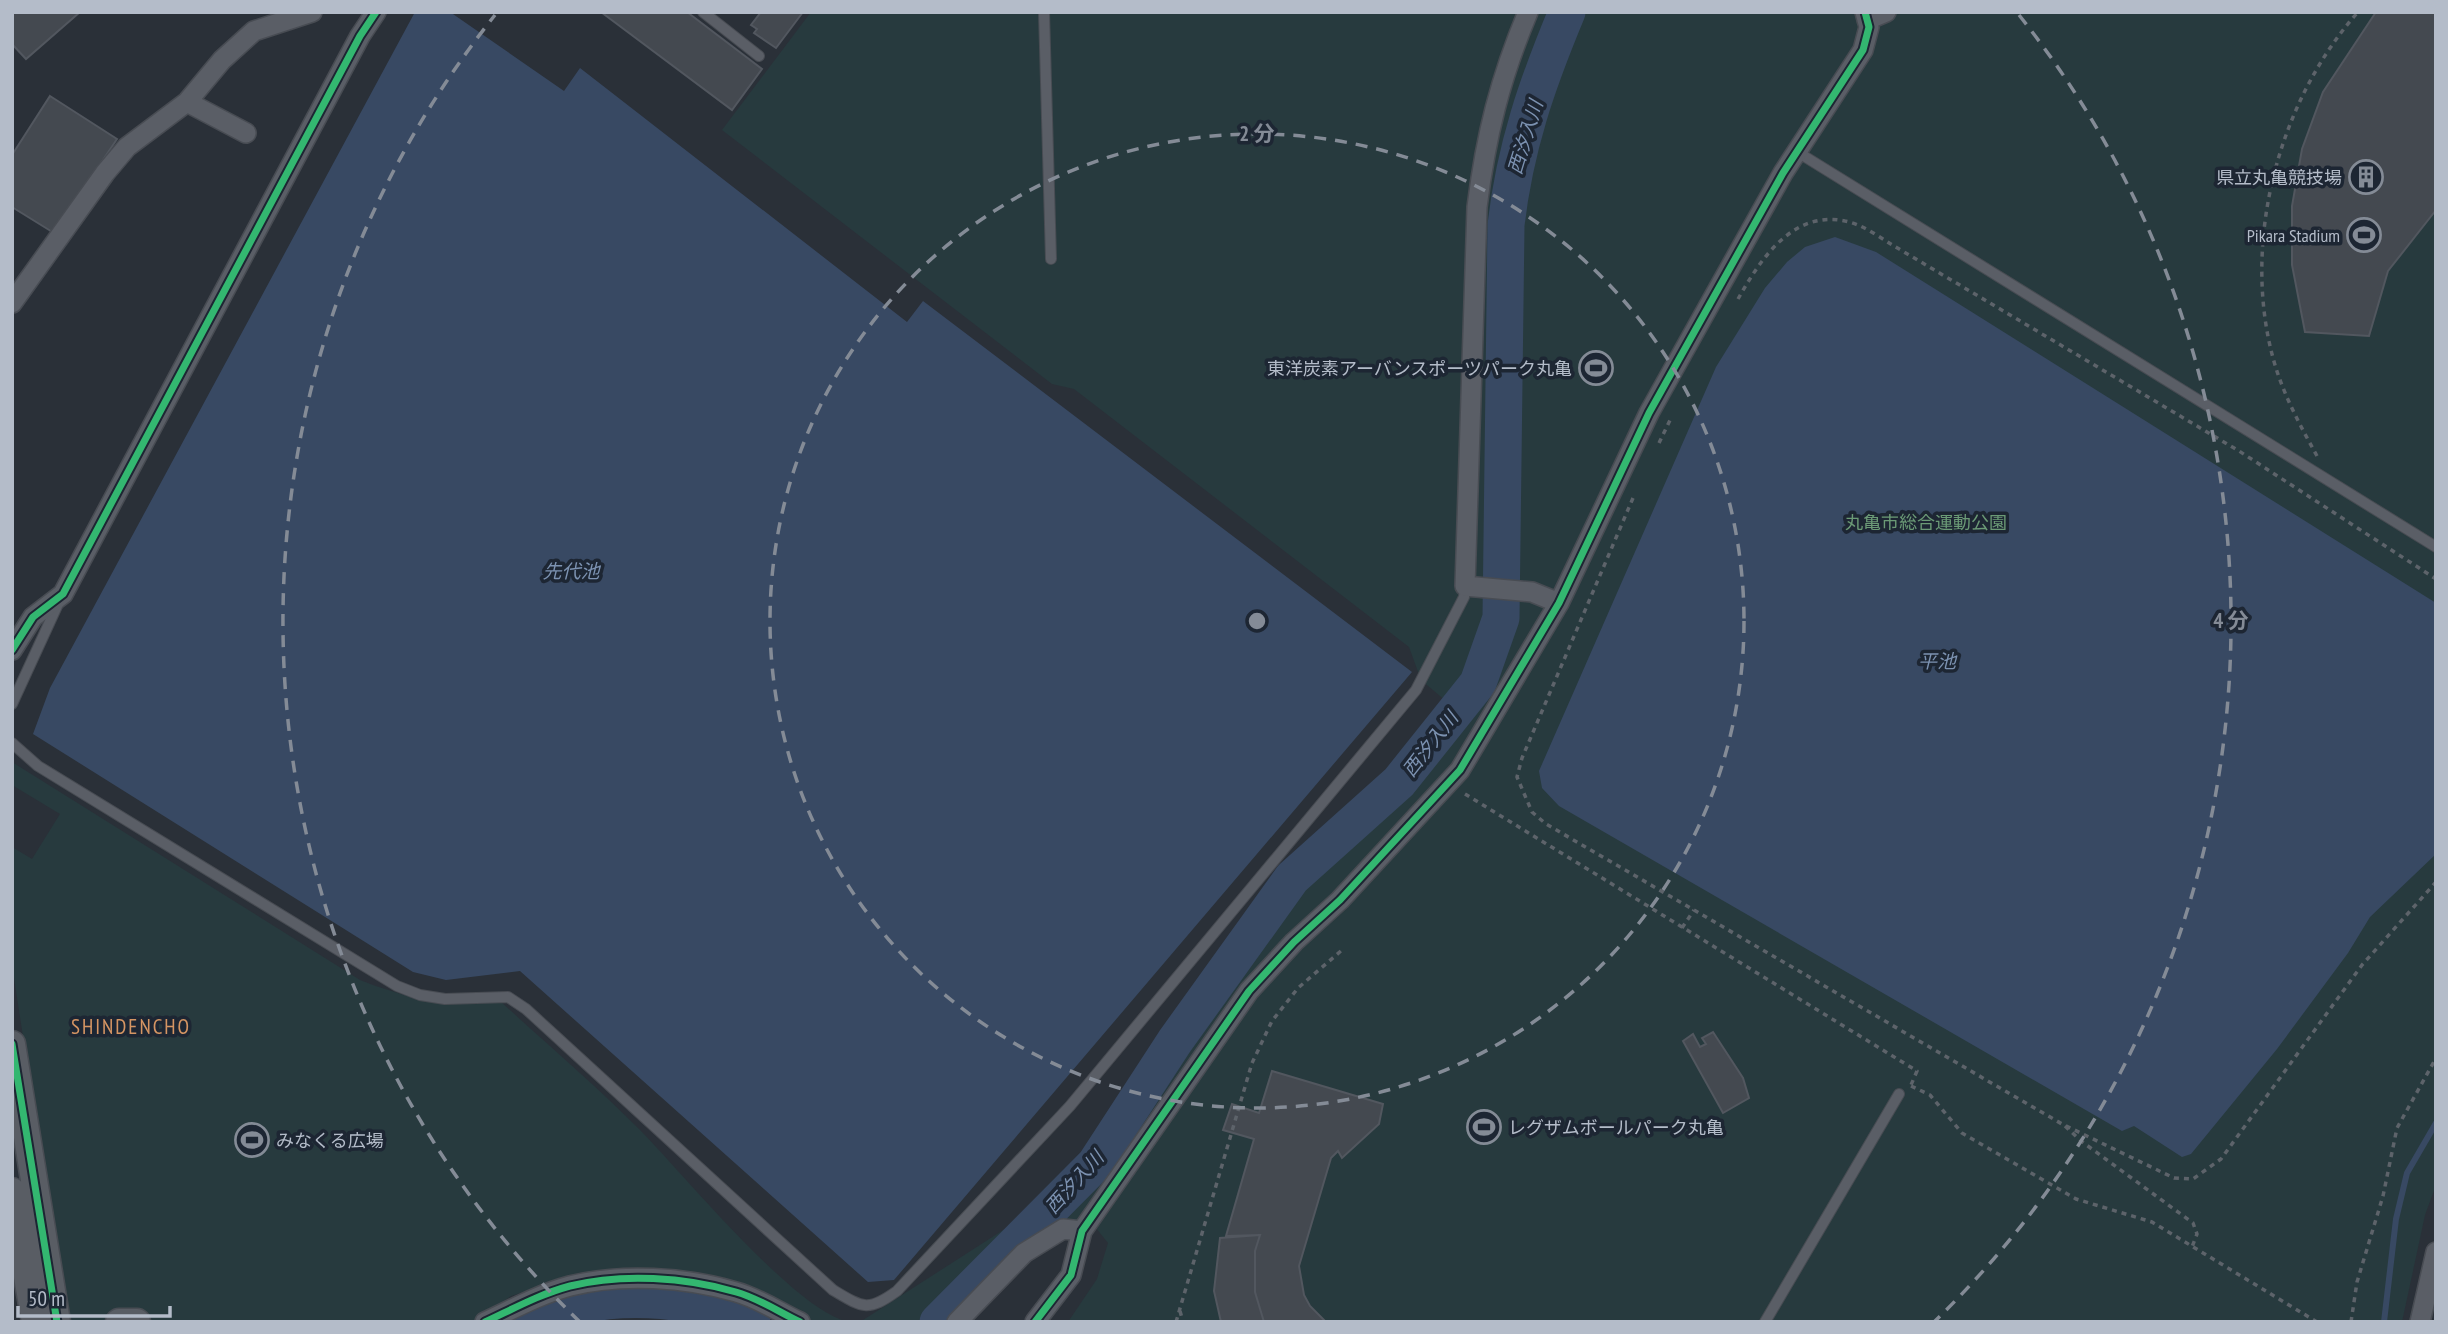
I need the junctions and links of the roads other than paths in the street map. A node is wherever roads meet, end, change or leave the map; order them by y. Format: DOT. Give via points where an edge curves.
graph roads {
  1 [pos="312,12"];
  2 [pos="376,12"];
  3 [pos="703,12"];
  4 [pos="1044,12"];
  5 [pos="1528,12"];
  6 [pos="1886,12"];
  7 [pos="1866,16"];
  8 [pos="759,56"];
  9 [pos="187,102"];
  10 [pos="246,133"];
  11 [pos="1800,153"];
  12 [pos="1051,259"];
  13 [pos="12,303"];
  14 [pos="2436,547"];
  15 [pos="1465,586"];
  16 [pos="63,594"];
  17 [pos="1559,603"];
  18 [pos="12,650"];
  19 [pos="12,704"];
  20 [pos="12,743"];
  21 [pos="12,1044"];
  22 [pos="1899,1094"];
  23 [pos="12,1191"];
  24 [pos="1082,1231"];
  25 [pos="2436,1252"];
  26 [pos="29,1266"];
  27 [pos="35,1322"];
  28 [pos="57,1322"];
  29 [pos="119,1322"];
  30 [pos="137,1322"];
  31 [pos="485,1322"];
  32 [pos="800,1322"];
  33 [pos="957,1322"];
  34 [pos="1035,1322"];
  35 [pos="1765,1322"];
  36 [pos="2420,1322"];
  1 -- 9 [label="street" via="254,31"];
  2 -- 16 [label="street"];
  3 -- 8 [label="lane"];
  4 -- 12 [label="lane"];
  5 -- 15 [label="street" via="1498,89 1483,153 1477,207"];
  6 -- 7 [label="street"];
  7 -- 11 [label="street" via="1863,50"];
  9 -- 10 [label="street"];
  9 -- 13 [label="street" via="119,156"];
  11 -- 14 [label="lane"];
  11 -- 17 [label="street" via="1783,173 1649,413"];
  15 -- 17 [label="street" via="1532,592"];
  15 -- 20 [label="lane" via="1464,597 1416,690 1070,1106 897,1291 878,1305 859,1306 833,1290 508,997 445,999 420,996 397,986 38,766"];
  16 -- 18 [label="street" via="33,617"];
  16 -- 19 [label="lane"];
  17 -- 24 [label="street" via="1452,780 1249,991"];
  21 -- 26 [label="street"];
  22 -- 35 [label="lane"];
  23 -- 26 [label="street"];
  24 -- 33 [label="street" via="1063,1229 1024,1253"];
  24 -- 34 [label="street" via="1071,1275"];
  25 -- 36 [label="street"];
  26 -- 27 [label="street"];
  26 -- 28 [label="street"];
  29 -- 30 [label="street"];
  31 -- 32 [label="street" via="571,1286 635,1280 675,1280 739,1292"];
}
